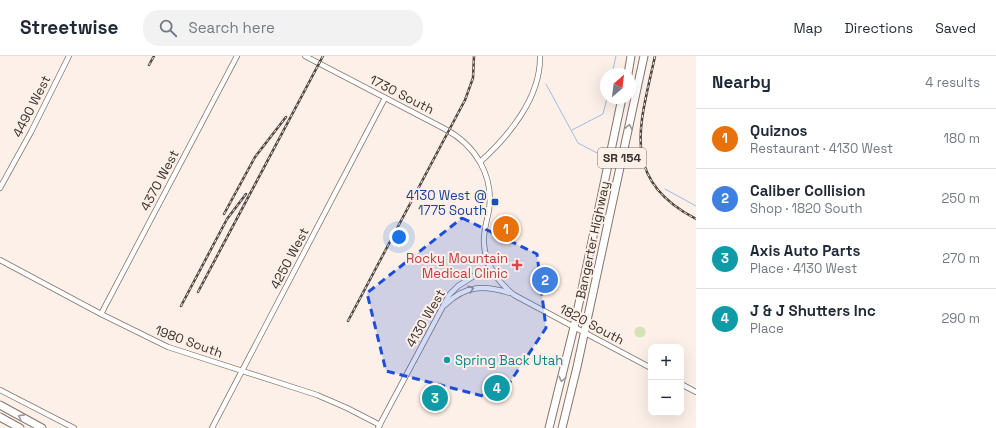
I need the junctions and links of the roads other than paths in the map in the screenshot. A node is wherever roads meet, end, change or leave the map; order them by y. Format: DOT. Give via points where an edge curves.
graph roads {
  1 [pos="69,56"];
  2 [pos="237,56"];
  3 [pos="306,56"];
  4 [pos="540,56"];
  5 [pos="632,56"];
  6 [pos="644,56"];
  7 [pos="629,68"];
  8 [pos="385,98"];
  9 [pos="621,104"];
  10 [pos="480,162"];
  11 [pos="0,188"];
  12 [pos="0,260"];
  13 [pos="490,266"];
  14 [pos="514,295"];
  15 [pos="440,311"];
  16 [pos="101,314"];
  17 [pos="574,327"];
  18 [pos="584,332"];
  19 [pos="648,366"];
  20 [pos="242,371"];
  21 [pos="684,386"];
  22 [pos="0,390"];
  23 [pos="696,392"];
  24 [pos="0,405"];
  25 [pos="0,417"];
  26 [pos="379,426"];
  27 [pos="20,428"];
  28 [pos="42,428"];
  29 [pos="74,428"];
  30 [pos="212,428"];
  31 [pos="549,428"];
  32 [pos="562,428"];
  1 -- 11 [label="street, 4490 West"];
  2 -- 16 [label="street, 4370 West"];
  3 -- 8 [label="street, 1730 South"];
  4 -- 10 [label="street" via="536,83 524,109 498,146"];
  5 -- 7 [label="highway"];
  18 -- 6 [label="highway, Bangerter Highway / SR 154, one-way"];
  8 -- 10 [label="street, 1730 South" via="452,133 468,145"];
  8 -- 20 [label="street, 4250 West"];
  9 -- 17 [label="highway, Bangerter Highway / SR 154"];
  10 -- 13 [label="street" via="490,194 484,243"];
  12 -- 16 [label="street, 1980 South"];
  13 -- 14 [label="street, 1820 South" via="500,282"];
  13 -- 15 [label="street, 4130 West" via="458,286 449,295"];
  15 -- 14 [label="street, one-way" via="453,297 477,288"];
  14 -- 17 [label="street, 1820 South"];
  15 -- 26 [label="street, 4130 West"];
  16 -- 20 [label="street, 1980 South" via="168,347"];
  17 -- 18 [label="street, 1820 South"];
  17 -- 31 [label="highway, Bangerter Highway / SR 154, one-way"];
  18 -- 19 [label="street, 1820 South"];
  18 -- 32 [label="highway, Bangerter Highway / SR 154"];
  20 -- 26 [label="street, 1980 South" via="317,395"];
  20 -- 30 [label="street, 4250 West"];
  21 -- 23 [label="street"];
  22 -- 29 [label="street"];
  28 -- 24 [label="highway, one-way"];
  25 -- 27 [label="highway"];
}
